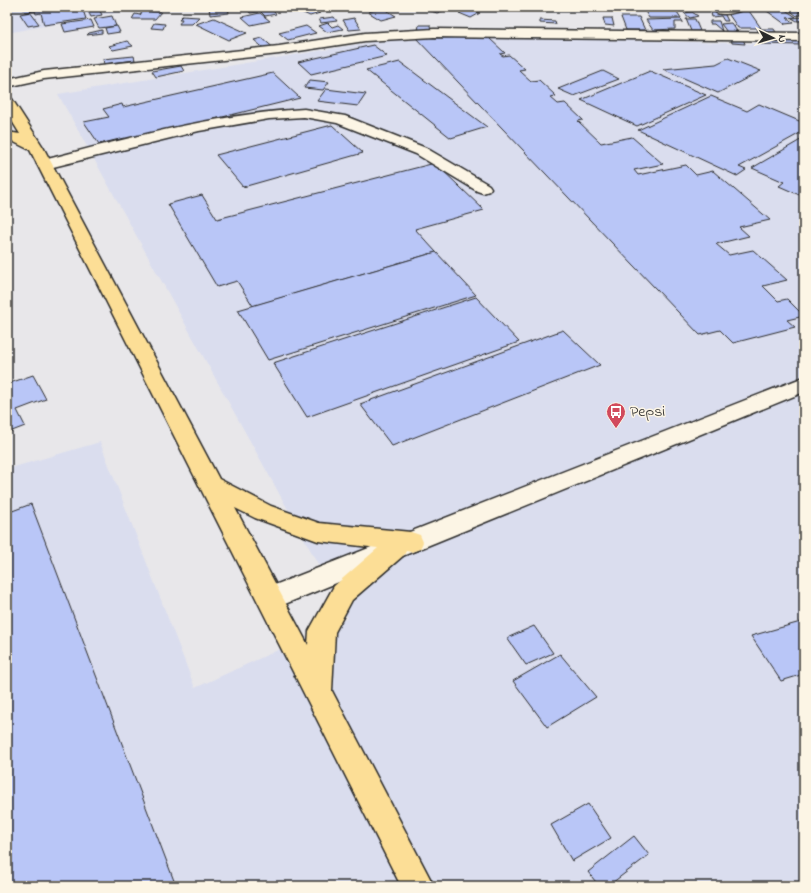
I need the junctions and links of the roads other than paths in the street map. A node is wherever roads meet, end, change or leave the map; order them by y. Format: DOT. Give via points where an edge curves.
graph roads {
  1 [pos="741,7"];
  2 [pos="720,11"];
  3 [pos="804,37"];
  4 [pos="7,83"];
  5 [pos="9,107"];
  6 [pos="7,136"];
  7 [pos="36,147"];
  8 [pos="45,164"];
  9 [pos="483,188"];
  10 [pos="804,384"];
  11 [pos="210,484"];
  12 [pos="403,545"];
  13 [pos="271,598"];
  14 [pos="319,691"];
  15 [pos="418,886"];
  1 -- 2 [label="street"];
  3 -- 4 [label="street" via="434,33 365,37 279,50 44,75"];
  5 -- 7 [label="main road"];
  6 -- 7 [label="main road"];
  7 -- 8 [label="main road"];
  8 -- 9 [label="street" via="199,127 269,115 304,113 340,120 421,151"];
  8 -- 11 [label="main road"];
  10 -- 12 [label="street"];
  11 -- 12 [label="main road" via="263,512 318,532"];
  11 -- 13 [label="main road"];
  12 -- 13 [label="street"];
  12 -- 14 [label="main road" via="343,593 322,631"];
  13 -- 14 [label="main road"];
  14 -- 15 [label="main road"];
}
